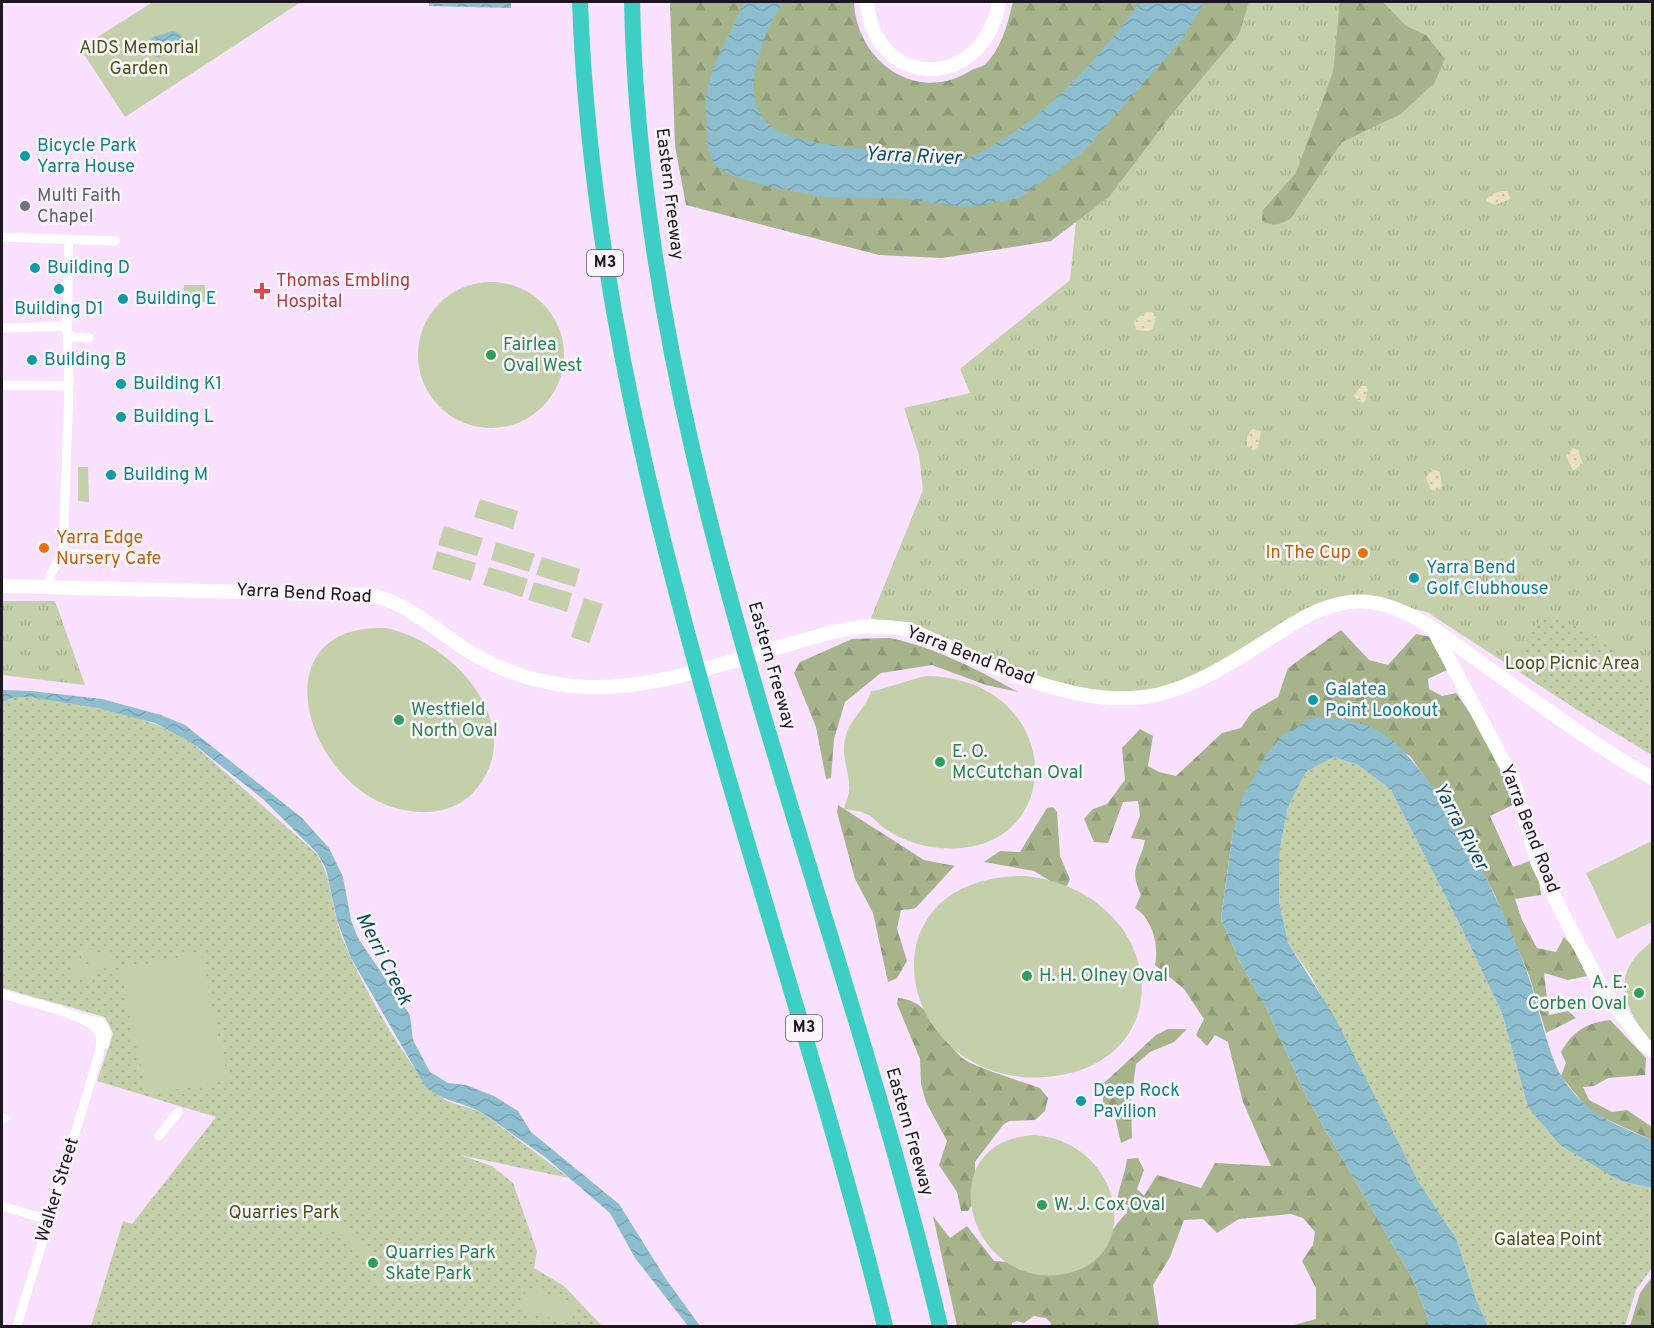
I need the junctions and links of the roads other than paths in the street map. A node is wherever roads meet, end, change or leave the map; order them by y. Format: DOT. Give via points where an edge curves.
graph roads {
  1 [pos="580,2"];
  2 [pos="632,2"];
  3 [pos="867,2"];
  4 [pos="999,2"];
  5 [pos="2,237"];
  6 [pos="69,239"];
  7 [pos="115,241"];
  8 [pos="2,327"];
  9 [pos="67,330"];
  10 [pos="89,338"];
  11 [pos="2,385"];
  12 [pos="69,386"];
  13 [pos="63,553"];
  14 [pos="135,556"];
  15 [pos="2,586"];
  16 [pos="49,587"];
  17 [pos="1434,631"];
  18 [pos="1653,778"];
  19 [pos="2,994"];
  20 [pos="1653,1050"];
  21 [pos="178,1112"];
  22 [pos="159,1136"];
  23 [pos="2,1206"];
  24 [pos="49,1220"];
  25 [pos="17,1326"];
  26 [pos="885,1326"];
  27 [pos="940,1326"];
  1 -- 26 [label="highway, M3" via="584,90 599,223 620,351 657,520 825,1097"];
  2 -- 27 [label="highway, Eastern Freeway" via="641,131 656,253 705,497 766,722 891,1138"];
  3 -- 4 [label="street" via="874,34 886,50 912,66 932,69 962,61 976,51 992,28"];
  5 -- 6 [label="street"];
  6 -- 7 [label="street"];
  6 -- 9 [label="street"];
  8 -- 9 [label="street"];
  9 -- 10 [label="street" via="74,337"];
  9 -- 12 [label="street"];
  11 -- 12 [label="street"];
  12 -- 13 [label="street"];
  13 -- 14 [label="street"];
  13 -- 16 [label="street" via="50,575"];
  15 -- 16 [label="street, Yarra Bend Road"];
  16 -- 17 [label="street, Yarra Bend Road" via="370,596 404,607 472,653 525,677 588,687 651,683 862,625 910,630 1065,692 1117,698 1159,694 1196,682 1309,615 1337,604 1354,601 1384,605"];
  17 -- 18 [label="street, Yarra Bend Road" via="1596,744"];
  17 -- 20 [label="street, Yarra Bend Road" via="1513,779 1538,864 1569,926 1603,990 1644,1044"];
  19 -- 24 [label="street, Walker Street" via="96,1020 106,1039"];
  21 -- 22 [label="street"];
  23 -- 24 [label="street"];
  24 -- 25 [label="street, Walker Street"];
}
